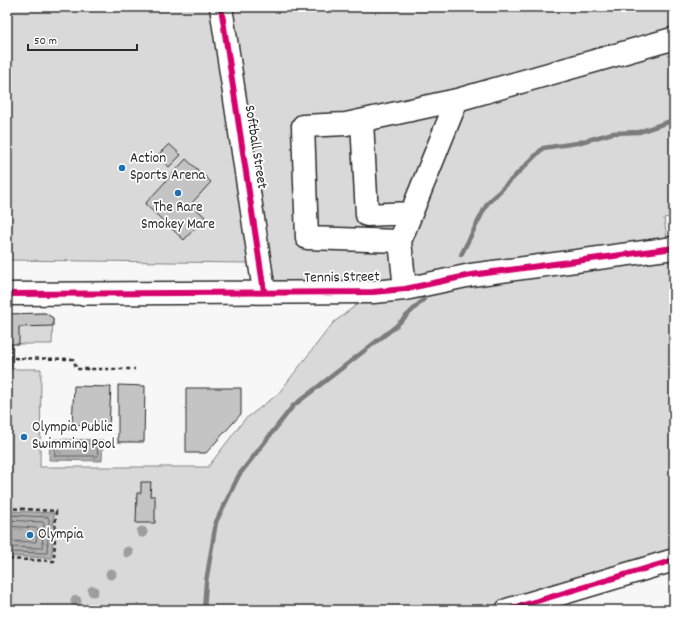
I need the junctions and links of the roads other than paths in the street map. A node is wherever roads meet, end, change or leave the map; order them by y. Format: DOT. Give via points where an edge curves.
graph roads {
  1 [pos="221,7"];
  2 [pos="672,39"];
  3 [pos="457,100"];
  4 [pos="362,121"];
  5 [pos="411,213"];
  6 [pos="400,241"];
  7 [pos="674,248"];
  8 [pos="404,289"];
  9 [pos="264,291"];
  10 [pos="7,294"];
  11 [pos="674,560"];
  12 [pos="507,610"];
  1 -- 9 [label="street, Softball Street"];
  2 -- 3 [label="street"];
  3 -- 4 [label="street"];
  3 -- 5 [label="street"];
  4 -- 5 [label="street" via="367,215"];
  4 -- 6 [label="street" via="303,126 306,238"];
  5 -- 6 [label="street"];
  6 -- 8 [label="street"];
  7 -- 8 [label="street, Tennis Street" via="471,275"];
  8 -- 9 [label="street, Tennis Street" via="373,292"];
  9 -- 10 [label="street, Tennis Street"];
  11 -- 12 [label="street"];
}
